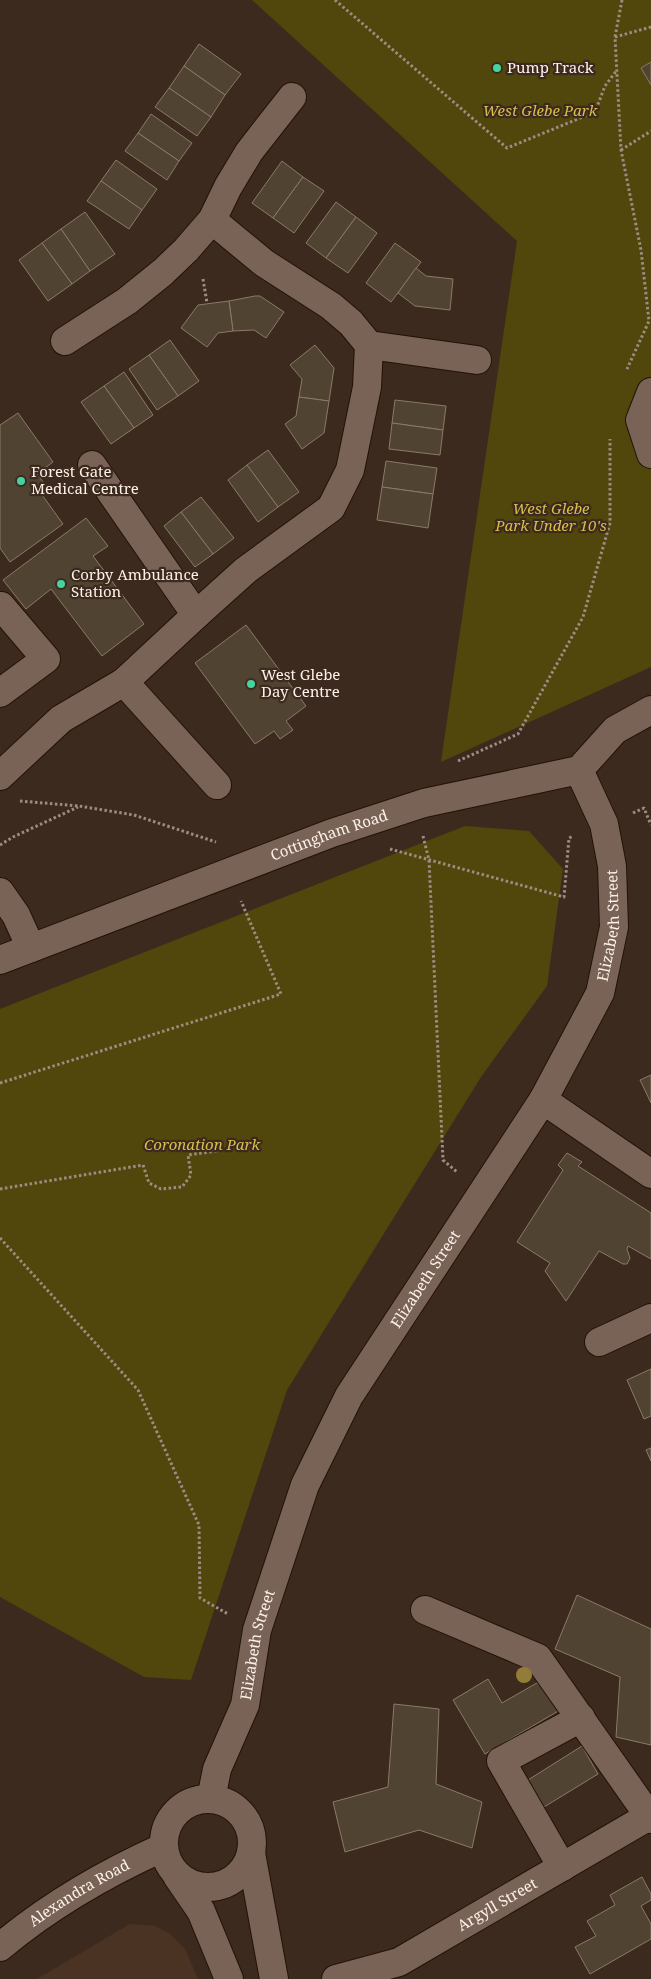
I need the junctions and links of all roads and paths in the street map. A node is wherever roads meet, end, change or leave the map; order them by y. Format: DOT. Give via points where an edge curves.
graph roads {
  1 [pos="335,0"];
  2 [pos="622,0"];
  3 [pos="651,27"];
  4 [pos="615,37"];
  5 [pos="617,70"];
  6 [pos="292,97"];
  7 [pos="651,131"];
  8 [pos="621,150"];
  9 [pos="212,220"];
  10 [pos="65,342"];
  11 [pos="369,345"];
  12 [pos="477,360"];
  13 [pos="625,373"];
  14 [pos="651,392"];
  15 [pos="610,438"];
  16 [pos="651,454"];
  17 [pos="92,465"];
  18 [pos="0,606"];
  19 [pos="196,614"];
  20 [pos="124,682"];
  21 [pos="0,693"];
  22 [pos="651,710"];
  23 [pos="457,761"];
  24 [pos="579,770"];
  25 [pos="0,776"];
  26 [pos="217,786"];
  27 [pos="79,806"];
  28 [pos="416,806"];
  29 [pos="604,824"];
  30 [pos="0,845"];
  31 [pos="385,847"];
  32 [pos="429,860"];
  33 [pos="0,892"];
  34 [pos="31,948"];
  35 [pos="0,960"];
  36 [pos="543,1100"];
  37 [pos="224,1150"];
  38 [pos="651,1174"];
  39 [pos="0,1189"];
  40 [pos="483,1192"];
  41 [pos="0,1238"];
  42 [pos="651,1318"];
  43 [pos="599,1342"];
  44 [pos="425,1610"];
  45 [pos="257,1630"];
  46 [pos="581,1718"];
  47 [pos="211,1799"];
  48 [pos="650,1816"];
  49 [pos="164,1847"];
  50 [pos="251,1853"];
  51 [pos="562,1867"];
  52 [pos="176,1874"];
  53 [pos="0,1947"];
  54 [pos="229,1979"];
  55 [pos="274,1979"];
  56 [pos="336,1979"];
  1 -- 5 [label="path" via="507,148 595,112 605,86"];
  2 -- 4 [label="path"];
  3 -- 4 [label="path"];
  4 -- 5 [label="path"];
  5 -- 8 [label="path"];
  6 -- 9 [label="street" via="249,152"];
  7 -- 8 [label="path"];
  8 -- 13 [label="path" via="641,250 649,321"];
  9 -- 10 [label="street" via="163,272 127,301"];
  9 -- 11 [label="street" via="264,263 331,306"];
  11 -- 12 [label="street"];
  11 -- 19 [label="street" via="367,387 350,470 331,508 246,570"];
  14 -- 16 [label="street" via="640,420"];
  15 -- 23 [label="path" via="610,523 584,617 518,734"];
  17 -- 19 [label="street"];
  18 -- 21 [label="street" via="46,659"];
  19 -- 20 [label="street"];
  20 -- 25 [label="street" via="61,719"];
  20 -- 26 [label="street"];
  22 -- 24 [label="street" via="615,730"];
  24 -- 28 [label="street, Cottingham Road"];
  24 -- 29 [label="street, Elizabeth Street"];
  27 -- 30 [label="path"];
  28 -- 32 [label="path"];
  28 -- 34 [label="street, Cottingham Road" via="332,832"];
  29 -- 32 [label="path" via="569,838 564,897"];
  29 -- 36 [label="street, Elizabeth Street" via="612,866 614,927 600,993"];
  31 -- 32 [label="path"];
  32 -- 40 [label="path" via="443,1160"];
  33 -- 34 [label="street" via="16,915"];
  34 -- 35 [label="street, Cottingham Road"];
  36 -- 38 [label="street"];
  36 -- 40 [label="street, Elizabeth Street"];
  37 -- 39 [label="path" via="188,1155 190,1175 182,1187 162,1189 149,1183 143,1166"];
  40 -- 45 [label="street, Elizabeth Street" via="349,1396 305,1484"];
  41 -- 45 [label="path" via="138,1390 199,1526 200,1598"];
  42 -- 43 [label="street"];
  44 -- 46 [label="street" via="538,1658"];
  45 -- 47 [label="street, Elizabeth Street" via="245,1704 217,1769"];
  46 -- 48 [label="street"];
  46 -- 51 [label="street" via="501,1761"];
  47 -- 49 [label="street" via="192,1802 176,1813 165,1833"];
  47 -- 50 [label="street" via="226,1803 247,1822 252,1837"];
  48 -- 51 [label="street, Argyll Street"];
  49 -- 52 [label="street" via="167,1861"];
  49 -- 53 [label="street, Alexandra Road" via="117,1868 22,1929"];
  50 -- 52 [label="street" via="246,1867 225,1884 199,1886 187,1883"];
  50 -- 55 [label="street"];
  51 -- 56 [label="street, Argyll Street" via="399,1962"];
  52 -- 54 [label="street" via="201,1911"];
}
